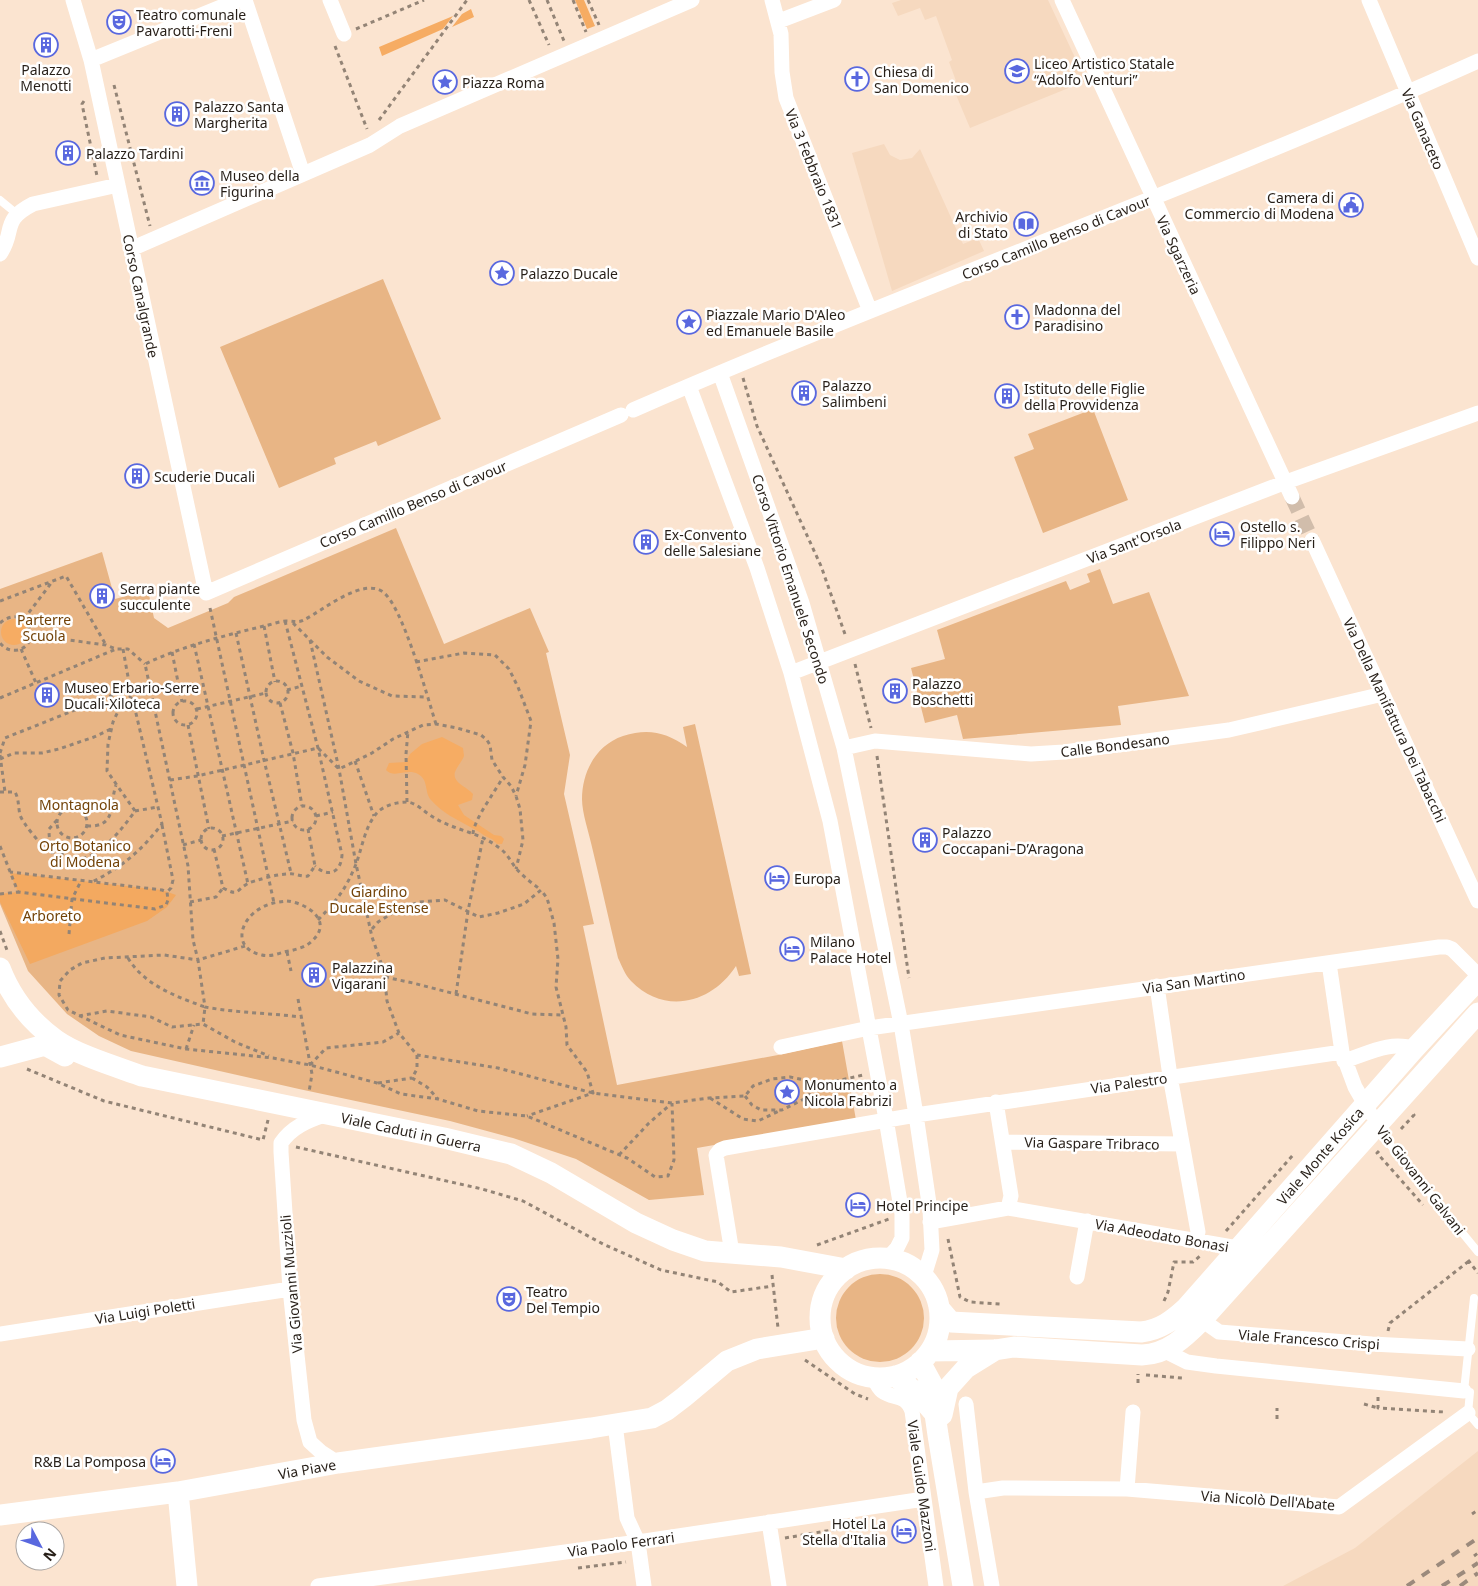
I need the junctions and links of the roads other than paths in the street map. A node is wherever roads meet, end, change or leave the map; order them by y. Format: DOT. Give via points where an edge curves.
graph roads {
  1 [pos="73,0"];
  2 [pos="238,0"];
  3 [pos="245,0"];
  4 [pos="330,0"];
  5 [pos="692,0"];
  6 [pos="772,0"];
  7 [pos="834,0"];
  8 [pos="1062,0"];
  9 [pos="1369,0"];
  10 [pos="779,21"];
  11 [pos="344,34"];
  12 [pos="91,60"];
  13 [pos="1478,61"];
  14 [pos="1408,92"];
  15 [pos="303,174"];
  16 [pos="118,185"];
  17 [pos="1152,198"];
  18 [pos="0,200"];
  19 [pos="17,214"];
  20 [pos="131,249"];
  21 [pos="0,254"];
  22 [pos="1478,258"];
  23 [pos="870,311"];
  24 [pos="720,373"];
  25 [pos="689,386"];
  26 [pos="1478,413"];
  27 [pos="1286,482"];
  28 [pos="1292,497"];
  29 [pos="1312,540"];
  30 [pos="206,592"];
  31 [pos="820,662"];
  32 [pos="791,674"];
  33 [pos="1383,694"];
  34 [pos="844,748"];
  35 [pos="1478,901"];
  36 [pos="1329,963"];
  37 [pos="0,968"];
  38 [pos="1478,975"];
  39 [pos="1478,980"];
  40 [pos="1157,986"];
  41 [pos="1478,1013"];
  42 [pos="901,1024"];
  43 [pos="869,1028"];
  44 [pos="781,1046"];
  45 [pos="1414,1049"];
  46 [pos="2,1056"];
  47 [pos="1343,1057"];
  48 [pos="142,1076"];
  49 [pos="1170,1076"];
  50 [pos="996,1102"];
  51 [pos="1365,1105"];
  52 [pos="916,1114"];
  53 [pos="325,1115"];
  54 [pos="886,1119"];
  55 [pos="1377,1124"];
  56 [pos="1003,1142"];
  57 [pos="1182,1144"];
  58 [pos="1008,1208"];
  59 [pos="938,1220"];
  60 [pos="1087,1221"];
  61 [pos="1198,1232"];
  62 [pos="1238,1248"];
  63 [pos="1478,1252"];
  64 [pos="732,1253"];
  65 [pos="888,1258"];
  66 [pos="846,1269"];
  67 [pos="924,1276"];
  68 [pos="1077,1277"];
  69 [pos="290,1289"];
  70 [pos="1474,1298"];
  71 [pos="939,1308"];
  72 [pos="1202,1320"];
  73 [pos="0,1334"];
  74 [pos="824,1338"];
  75 [pos="1472,1343"];
  76 [pos="995,1350"];
  77 [pos="1165,1350"];
  78 [pos="925,1356"];
  79 [pos="895,1376"];
  80 [pos="873,1377"];
  81 [pos="1470,1391"];
  82 [pos="966,1404"];
  83 [pos="1133,1412"];
  84 [pos="936,1414"];
  85 [pos="1473,1419"];
  86 [pos="615,1424"];
  87 [pos="938,1435"];
  88 [pos="338,1464"];
  89 [pos="1127,1488"];
  90 [pos="178,1492"];
  91 [pos="976,1492"];
  92 [pos="924,1499"];
  93 [pos="0,1515"];
  94 [pos="769,1522"];
  95 [pos="638,1542"];
  96 [pos="188,1584"];
  97 [pos="318,1586"];
  98 [pos="644,1586"];
  99 [pos="778,1586"];
  100 [pos="936,1586"];
  101 [pos="963,1586"];
  102 [pos="992,1586"];
  1 -- 12 [label="street, Corso Canalgrande"];
  2 -- 12 [label="street"];
  3 -- 15 [label="street"];
  4 -- 11 [label="street"];
  5 -- 15 [label="street" via="400,126 370,145"];
  6 -- 10 [label="street, Via 3 Febbraio 1831"];
  7 -- 10 [label="street"];
  8 -- 17 [label="street, Via Sgarzeria"];
  9 -- 14 [label="street, Via Ganaceto"];
  10 -- 23 [label="street, Via 3 Febbraio 1831" via="786,98"];
  12 -- 16 [label="street, Corso Canalgrande"];
  13 -- 14 [label="street, Corso Camillo Benso di Cavour"];
  14 -- 17 [label="street, Corso Camillo Benso di Cavour"];
  14 -- 22 [label="street, Via Ganaceto"];
  15 -- 20 [label="street"];
  16 -- 19 [label="street" via="33,204"];
  16 -- 20 [label="street, Corso Canalgrande"];
  17 -- 23 [label="street, Corso Camillo Benso di Cavour"];
  17 -- 27 [label="street, Via Sgarzeria"];
  18 -- 19 [label="lane"];
  19 -- 21 [label="street" via="10,222"];
  20 -- 30 [label="street, Corso Canalgrande"];
  23 -- 24 [label="street, Corso Camillo Benso di Cavour"];
  24 -- 25 [label="street, Corso Camillo Benso di Cavour"];
  24 -- 31 [label="street, Corso Vittorio Emanuele Secondo"];
  25 -- 30 [label="street, Corso Camillo Benso di Cavour"];
  25 -- 32 [label="street, Corso Vittorio Emanuele Secondo" via="757,568"];
  26 -- 27 [label="street, Via Sant'Orsola"];
  27 -- 28 [label="street"];
  27 -- 31 [label="street, Via Sant'Orsola"];
  29 -- 33 [label="street, Via Della Manifattura Dei Tabacchi"];
  31 -- 32 [label="street, Via Sant'Orsola"];
  31 -- 34 [label="street, Corso Vittorio Emanuele Secondo"];
  32 -- 43 [label="street, Corso Vittorio Emanuele Secondo" via="830,821"];
  33 -- 34 [label="street, Calle Bondesano" via="1228,730 1031,754 875,741"];
  33 -- 35 [label="street, Via Della Manifattura Dei Tabacchi"];
  34 -- 42 [label="street, Corso Vittorio Emanuele Secondo"];
  36 -- 38 [label="street, Via San Martino" via="1447,947"];
  36 -- 40 [label="street, Via San Martino"];
  36 -- 47 [label="street, Via Giovanni Galvani"];
  37 -- 48 [label="main road, Viale Caduti in Guerra" via="7,986 21,1006 58,1042"];
  39 -- 45 [label="main road, Viale Monte Kosica"];
  40 -- 42 [label="street, Via San Martino"];
  40 -- 49 [label="street"];
  41 -- 55 [label="main road, Viale Monte Kosica"];
  42 -- 43 [label="street"];
  42 -- 52 [label="street, Corso Vittorio Emanuele Secondo"];
  43 -- 44 [label="street"];
  43 -- 54 [label="street, Corso Vittorio Emanuele Secondo"];
  45 -- 47 [label="street, Via Palestro" via="1392,1046"];
  45 -- 51 [label="main road, Viale Monte Kosica"];
  46 -- 48 [label="main road" via="45,1045 83,1064"];
  47 -- 49 [label="street, Via Palestro"];
  47 -- 51 [label="street, Via Giovanni Galvani"];
  48 -- 53 [label="main road, Viale Caduti in Guerra"];
  49 -- 50 [label="street, Via Palestro"];
  49 -- 57 [label="street"];
  50 -- 52 [label="street, Via Palestro"];
  50 -- 56 [label="street"];
  51 -- 55 [label="street, Via Giovanni Galvani"];
  51 -- 62 [label="main road, Viale Monte Kosica"];
  52 -- 54 [label="street"];
  52 -- 59 [label="street, Corso Vittorio Emanuele Secondo"];
  53 -- 64 [label="main road, Viale Caduti in Guerra" via="511,1154 673,1240 705,1251"];
  53 -- 69 [label="street, Via Giovanni Muzzioli" via="296,1127 281,1143"];
  54 -- 64 [label="street" via="720,1150 716,1155"];
  54 -- 65 [label="street, Corso Vittorio Emanuele Secondo" via="902,1214 902,1238"];
  55 -- 63 [label="lane, Via Giovanni Galvani" via="1388,1142"];
  55 -- 72 [label="main road, Viale Monte Kosica"];
  56 -- 57 [label="street, Via Gaspare Tribraco"];
  56 -- 58 [label="street" via="1011,1196"];
  57 -- 61 [label="street"];
  58 -- 59 [label="street, Via Adeodato Bonasi"];
  58 -- 60 [label="street, Via Adeodato Bonasi"];
  59 -- 67 [label="street, Corso Vittorio Emanuele Secondo"];
  60 -- 62 [label="street, Via Adeodato Bonasi"];
  60 -- 68 [label="street, Via Adeodato Bonasi"];
  62 -- 71 [label="main road, Viale Monte Kosica" via="1186,1308 1159,1328 1141,1332 951,1322"];
  64 -- 66 [label="main road, Viale Caduti in Guerra" via="781,1257"];
  65 -- 66 [label="main road" via="868,1259"];
  65 -- 67 [label="main road" via="906,1263"];
  66 -- 74 [label="main road" via="831,1283 824,1298 820,1319"];
  67 -- 71 [label="main road" via="932,1287"];
  69 -- 73 [label="street, Via Luigi Poletti"];
  69 -- 88 [label="street, Via Giovanni Muzzioli" via="304,1420 310,1442"];
  70 -- 75 [label="lane"];
  71 -- 78 [label="main road" via="938,1332"];
  72 -- 75 [label="street, Viale Francesco Crispi" via="1219,1332 1384,1344"];
  72 -- 77 [label="main road"];
  74 -- 80 [label="main road" via="840,1362"];
  74 -- 86 [label="main road, Via Piave" via="757,1349 727,1361 684,1397 652,1418"];
  75 -- 81 [label="lane"];
  76 -- 77 [label="main road" via="1014,1347 1142,1355"];
  76 -- 78 [label="main road"];
  76 -- 87 [label="main road" via="966,1368 948,1388"];
  77 -- 81 [label="street" via="1187,1362 1216,1366"];
  78 -- 79 [label="main road"];
  78 -- 84 [label="main road, Viale Guido Mazzoni" via="937,1401"];
  79 -- 80 [label="main road"];
  79 -- 84 [label="main road, Viale Guido Mazzoni"];
  80 -- 92 [label="street, Viale Guido Mazzoni" via="882,1391 904,1399 910,1406"];
  81 -- 85 [label="lane"];
  82 -- 91 [label="street"];
  83 -- 89 [label="street"];
  84 -- 87 [label="main road, Viale Guido Mazzoni"];
  85 -- 89 [label="street, Via Nicolò Dell'Abate" via="1339,1507"];
  86 -- 88 [label="main road, Via Piave"];
  86 -- 95 [label="street" via="627,1518"];
  87 -- 101 [label="main road, Viale Guido Mazzoni"];
  88 -- 90 [label="main road, Via Piave"];
  89 -- 91 [label="street, Via Nicolò Dell'Abate" via="1002,1488"];
  90 -- 93 [label="main road, Via Piave"];
  90 -- 96 [label="main road"];
  91 -- 102 [label="street"];
  92 -- 94 [label="street, Via Paolo Ferrari"];
  92 -- 100 [label="street, Viale Guido Mazzoni"];
  94 -- 95 [label="street, Via Paolo Ferrari"];
  94 -- 99 [label="street"];
  95 -- 97 [label="street, Via Paolo Ferrari"];
  95 -- 98 [label="street"];
}
